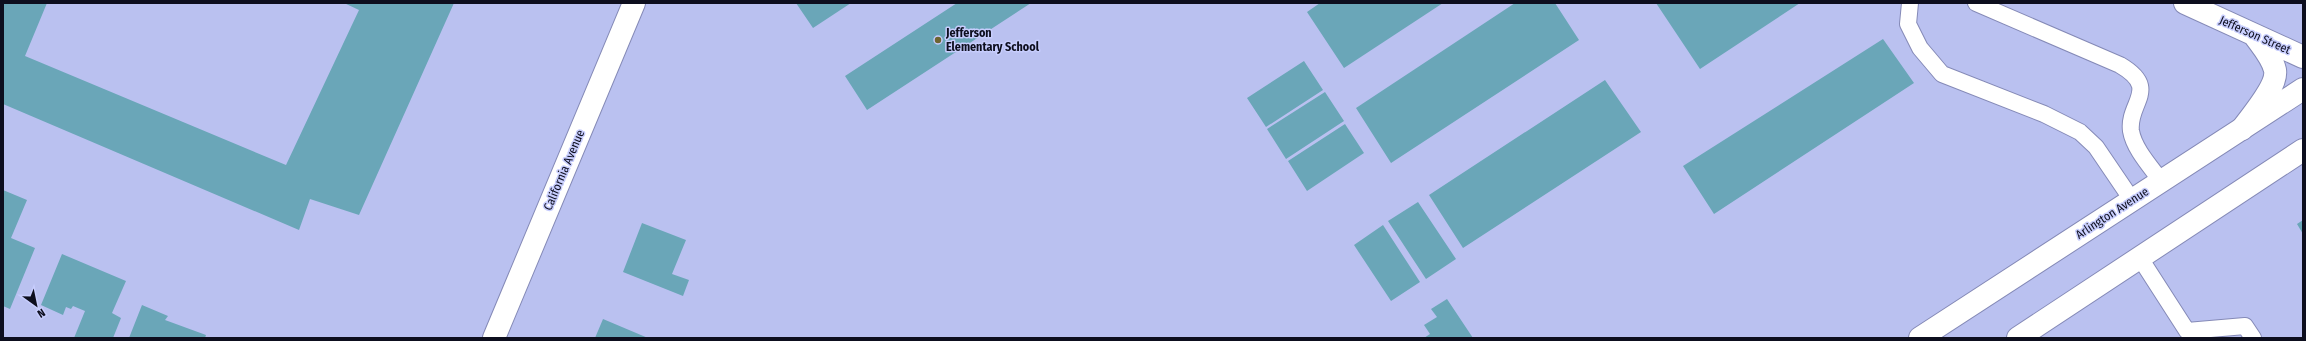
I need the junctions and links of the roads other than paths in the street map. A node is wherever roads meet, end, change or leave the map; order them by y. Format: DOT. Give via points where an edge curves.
graph roads {
  1 [pos="634,3"];
  2 [pos="1976,3"];
  3 [pos="2185,3"];
  4 [pos="1911,4"];
  5 [pos="2254,34"];
  6 [pos="2303,56"];
  7 [pos="2303,89"];
  8 [pos="2242,129"];
  9 [pos="2303,150"];
  10 [pos="2161,181"];
  11 [pos="2132,200"];
  12 [pos="2140,258"];
  13 [pos="2186,334"];
  14 [pos="494,338"];
  15 [pos="1920,338"];
  16 [pos="2018,338"];
  17 [pos="2253,338"];
  1 -- 14 [label="main road, California Avenue"];
  2 -- 10 [label="lane" via="2120,65 2135,77 2140,94 2132,121 2133,137"];
  3 -- 5 [label="main road, Jefferson Street"];
  4 -- 11 [label="lane" via="1908,24 1917,42 1942,74 2044,114 2080,132 2096,147"];
  5 -- 6 [label="main road, Jefferson Street"];
  5 -- 8 [label="main road" via="2275,70 2273,85"];
  7 -- 8 [label="main road, Arlington Avenue"];
  8 -- 10 [label="main road, Arlington Avenue"];
  9 -- 12 [label="main road"];
  10 -- 11 [label="main road, Arlington Avenue"];
  11 -- 15 [label="main road, Arlington Avenue"];
  12 -- 13 [label="lane"];
  12 -- 16 [label="main road"];
  13 -- 17 [label="lane" via="2244,326"];
}
